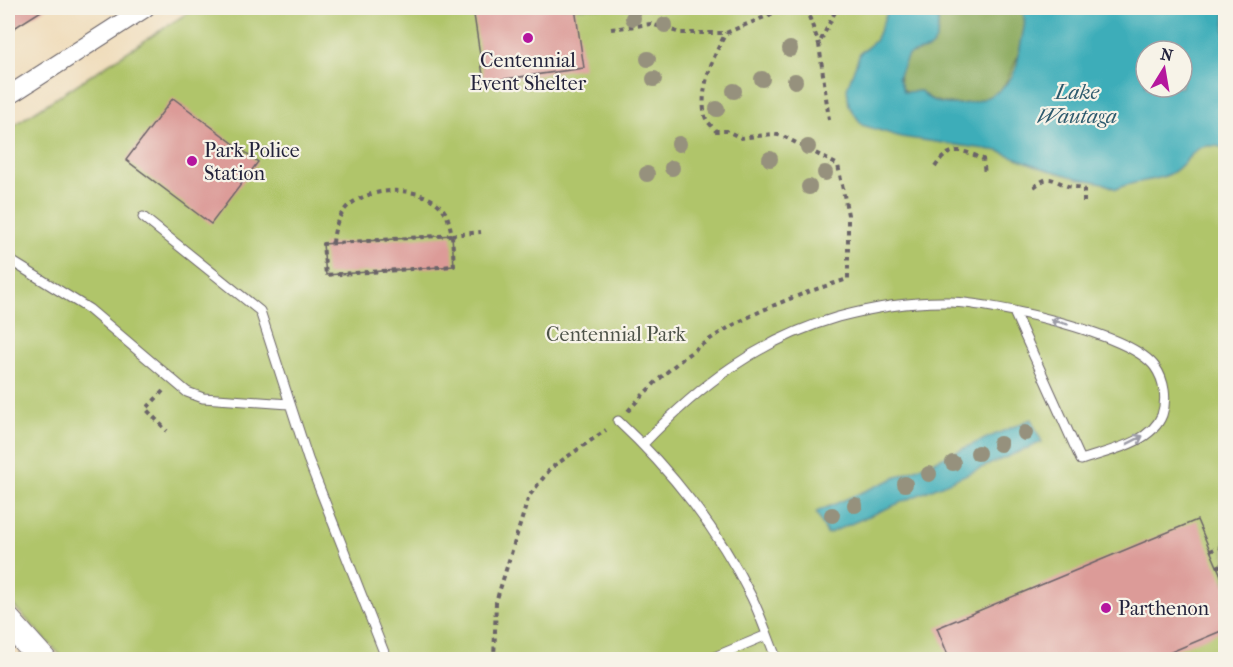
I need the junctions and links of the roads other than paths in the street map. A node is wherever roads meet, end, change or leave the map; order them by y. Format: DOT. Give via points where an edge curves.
graph roads {
  1 [pos="145,8"];
  2 [pos="8,96"];
  3 [pos="143,217"];
  4 [pos="8,259"];
  5 [pos="1014,312"];
  6 [pos="290,404"];
  7 [pos="618,421"];
  8 [pos="643,444"];
  9 [pos="8,621"];
  10 [pos="767,635"];
  11 [pos="43,660"];
  12 [pos="387,660"];
  13 [pos="707,660"];
  14 [pos="777,660"];
  1 -- 2 [label="street"];
  3 -- 6 [label="lane" via="260,311"];
  4 -- 6 [label="lane" via="88,309 187,393 203,398"];
  5 -- 5 [label="lane, one-way" via="1081,460 1130,443 1153,428 1164,404 1162,382 1155,367 1144,357 1077,327"];
  5 -- 8 [label="lane" via="953,302 924,302 866,310 807,327 730,366 693,394"];
  6 -- 12 [label="lane"];
  7 -- 8 [label="lane"];
  8 -- 10 [label="lane" via="718,538 751,596"];
  9 -- 11 [label="main road"];
  10 -- 13 [label="lane"];
  10 -- 14 [label="lane"];
}
